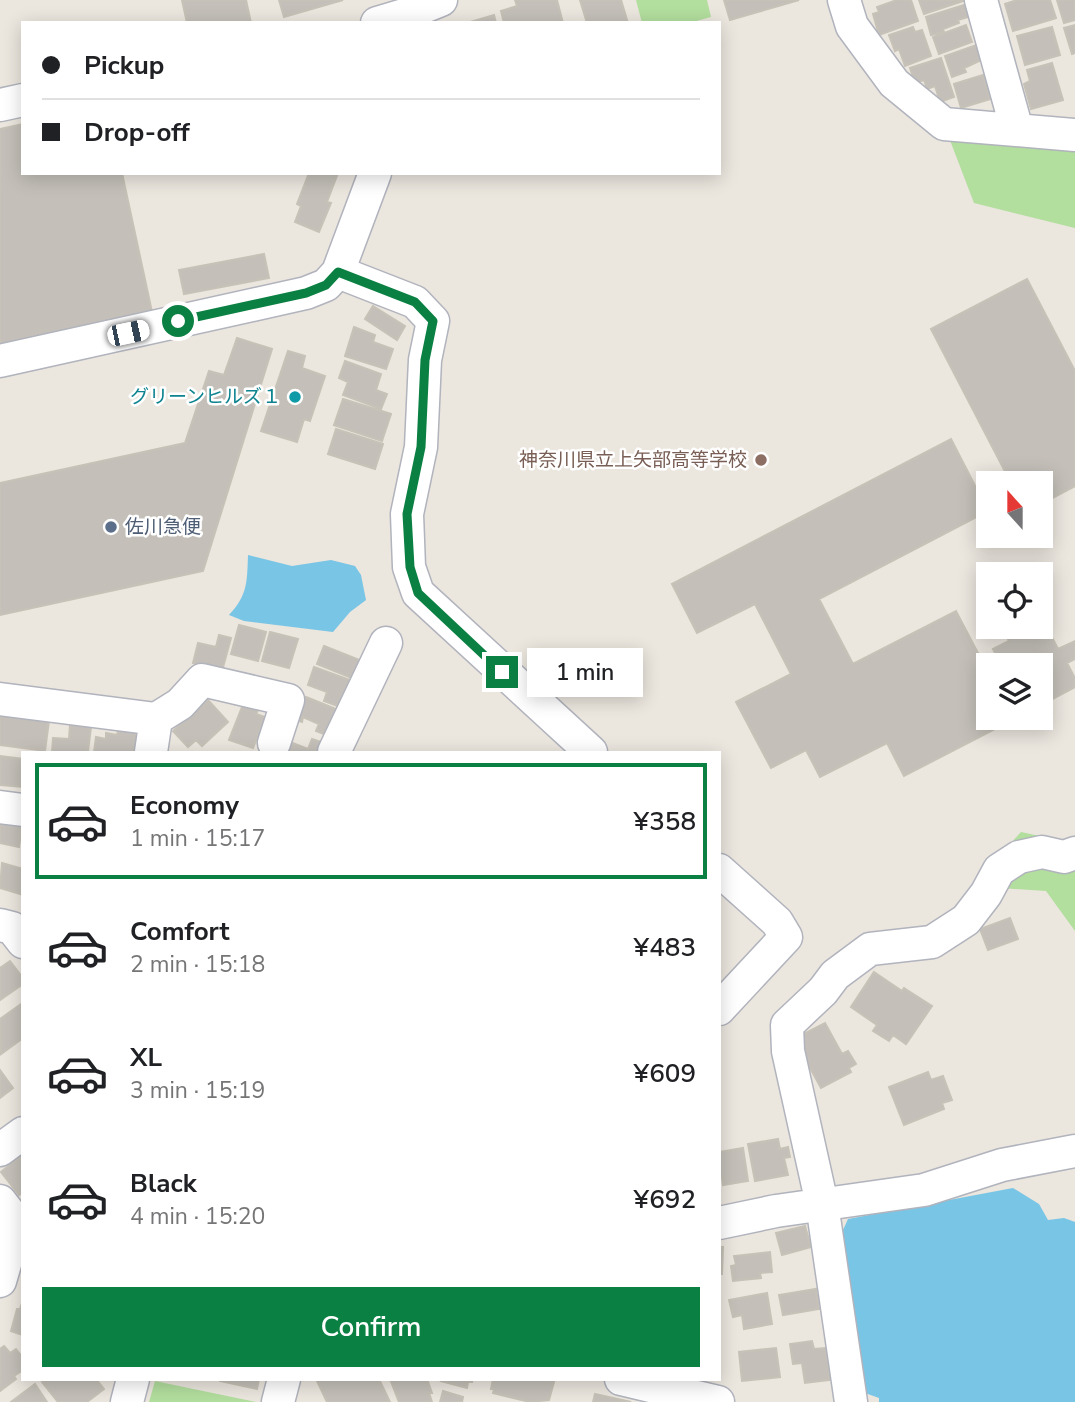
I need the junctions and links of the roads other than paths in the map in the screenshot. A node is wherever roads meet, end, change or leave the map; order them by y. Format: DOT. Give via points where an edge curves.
graph roads {
  1 [pos="441,0"];
  2 [pos="844,0"];
  3 [pos="981,0"];
  4 [pos="396,15"];
  5 [pos="21,100"];
  6 [pos="0,105"];
  7 [pos="1017,130"];
  8 [pos="1075,135"];
  9 [pos="374,175"];
  10 [pos="338,272"];
  11 [pos="0,360"];
  12 [pos="386,643"];
  13 [pos="0,699"];
  14 [pos="156,719"];
  15 [pos="274,743"];
  16 [pos="151,751"];
  17 [pos="334,751"];
  18 [pos="590,751"];
  19 [pos="0,807"];
  20 [pos="21,810"];
  21 [pos="1075,853"];
  22 [pos="721,872"];
  23 [pos="721,1007"];
  24 [pos="21,1134"];
  25 [pos="0,1150"];
  26 [pos="1075,1151"];
  27 [pos="0,1201"];
  28 [pos="822,1204"];
  29 [pos="721,1223"];
  30 [pos="0,1281"];
  31 [pos="132,1381"];
  32 [pos="283,1381"];
  33 [pos="629,1381"];
  34 [pos="711,1401"];
  35 [pos="127,1402"];
  36 [pos="278,1402"];
  37 [pos="851,1402"];
  1 -- 4 [label="street"];
  2 -- 7 [label="street" via="852,26 894,83 944,124"];
  3 -- 7 [label="street"];
  5 -- 6 [label="street"];
  7 -- 8 [label="street"];
  9 -- 10 [label="street"];
  10 -- 11 [label="street" via="326,285 306,293"];
  10 -- 18 [label="street" via="415,302 433,321 425,360 421,447 407,514 410,567 418,593"];
  12 -- 17 [label="street"];
  13 -- 14 [label="street"];
  14 -- 15 [label="street" via="180,704 202,680 288,700"];
  14 -- 16 [label="street"];
  19 -- 20 [label="street"];
  21 -- 28 [label="street" via="1019,857 999,870 966,920 932,942 870,949 835,975 788,1025 788,1051"];
  22 -- 23 [label="street" via="776,922 786,937"];
  24 -- 25 [label="street"];
  26 -- 28 [label="street" via="1002,1165 923,1190"];
  27 -- 30 [label="street" via="17,1223"];
  28 -- 29 [label="street"];
  28 -- 37 [label="street"];
  31 -- 35 [label="street"];
  32 -- 36 [label="street"];
  33 -- 34 [label="street"];
}
